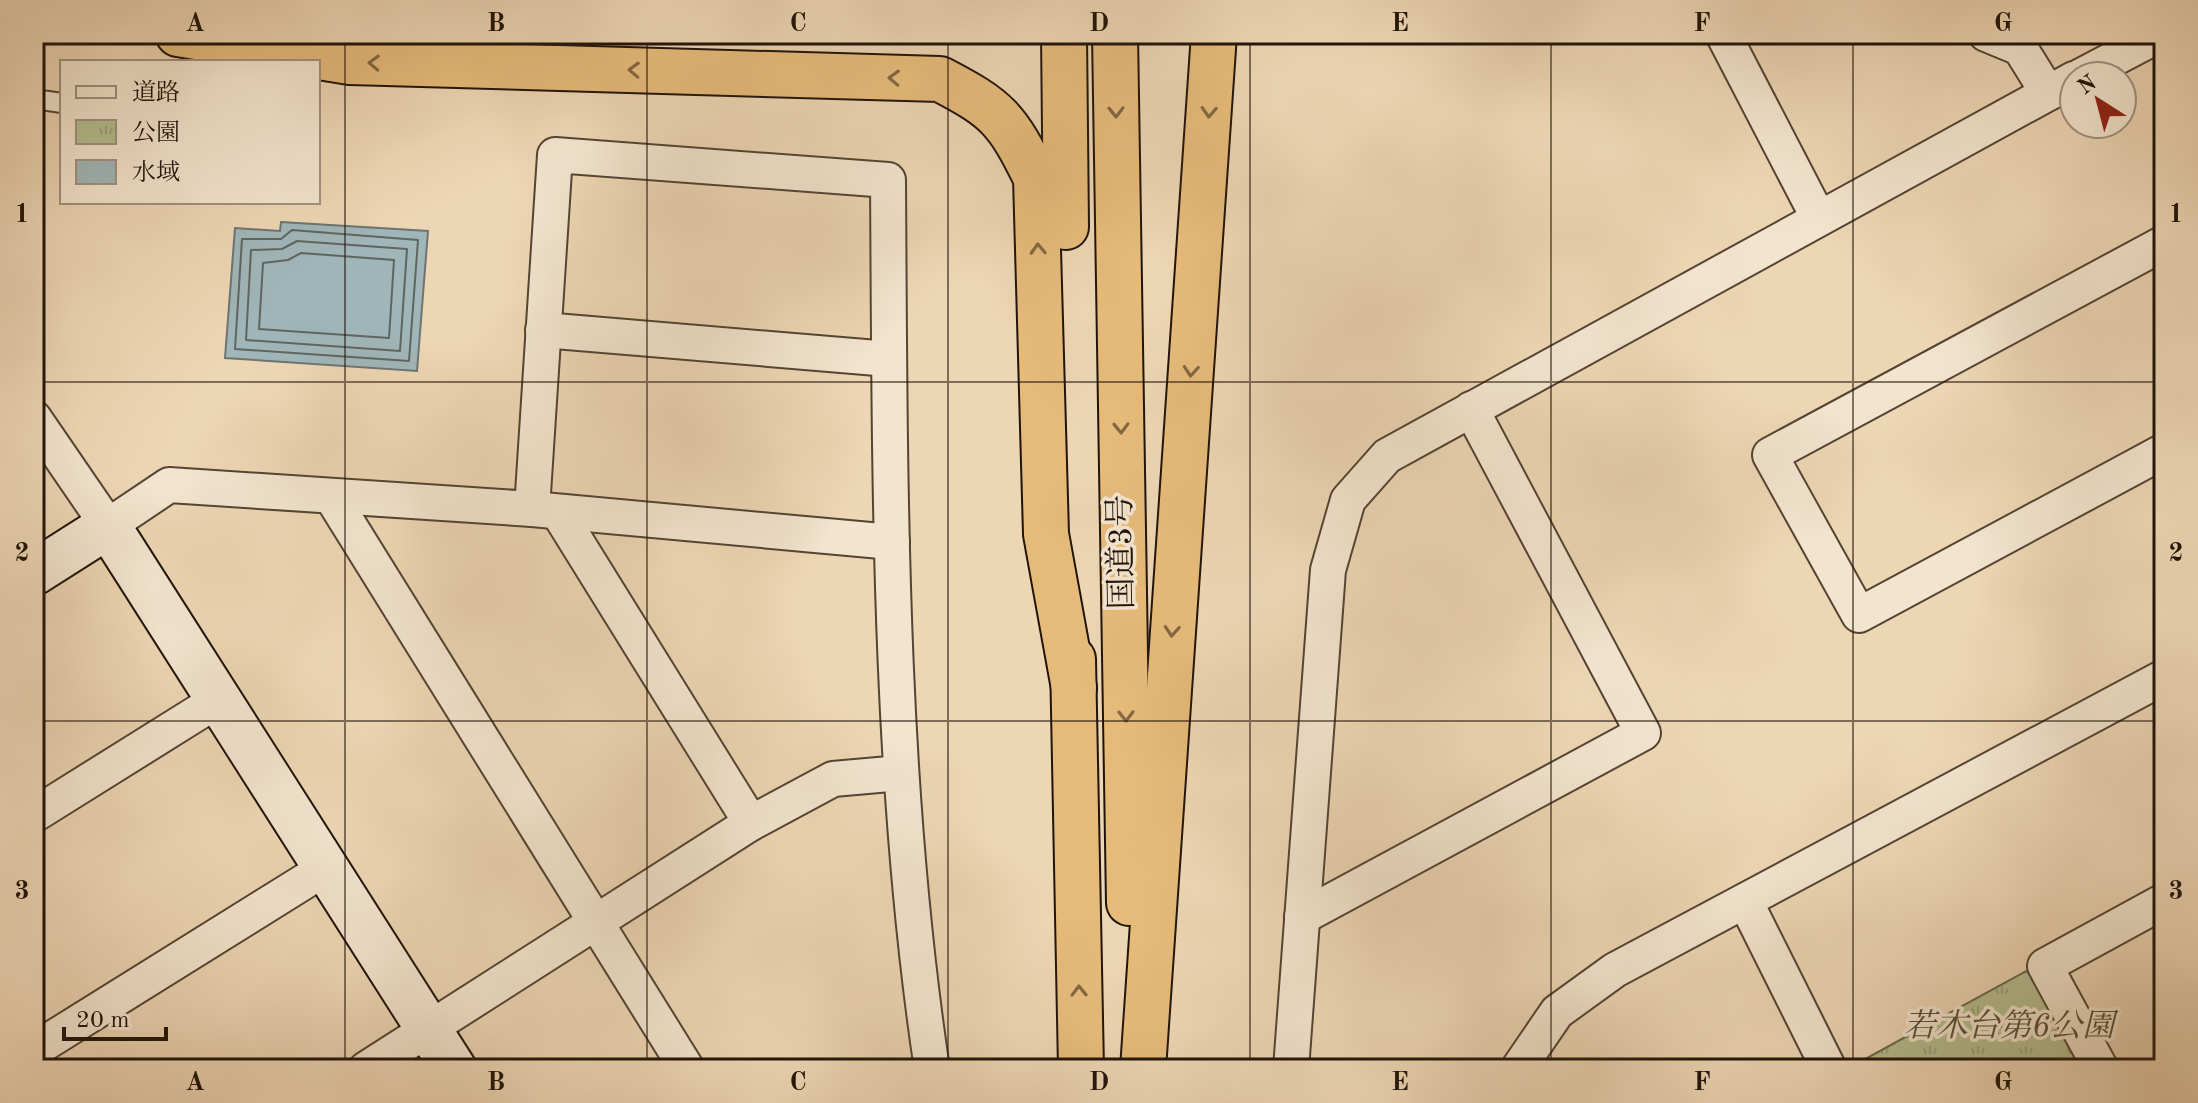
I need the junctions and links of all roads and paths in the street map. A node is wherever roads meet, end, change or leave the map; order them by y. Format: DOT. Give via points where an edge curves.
graph roads {
  1 [pos="178,34"];
  2 [pos="1064,34"];
  3 [pos="1115,34"];
  4 [pos="1214,34"];
  5 [pos="1986,34"];
  6 [pos="2161,34"];
  7 [pos="1733,37"];
  8 [pos="2111,60"];
  9 [pos="2058,83"];
  10 [pos="2058,88"];
  11 [pos="34,99"];
  12 [pos="60,103"];
  13 [pos="1818,217"];
  14 [pos="2164,243"];
  15 [pos="543,330"];
  16 [pos="889,359"];
  17 [pos="1471,409"];
  18 [pos="34,418"];
  19 [pos="2164,451"];
  20 [pos="331,496"];
  21 [pos="545,510"];
  22 [pos="108,526"];
  23 [pos="892,542"];
  24 [pos="34,573"];
  25 [pos="2164,677"];
  26 [pos="1074,688"];
  27 [pos="218,700"];
  28 [pos="901,773"];
  29 [pos="34,815"];
  30 [pos="751,823"];
  31 [pos="326,868"];
  32 [pos="1745,901"];
  33 [pos="2164,901"];
  34 [pos="1302,917"];
  35 [pos="593,924"];
  36 [pos="429,1029"];
  37 [pos="34,1050"];
  38 [pos="366,1069"];
  39 [pos="454,1069"];
  40 [pos="687,1069"];
  41 [pos="932,1069"];
  42 [pos="1081,1069"];
  43 [pos="1132,1069"];
  44 [pos="1143,1069"];
  45 [pos="1291,1069"];
  46 [pos="1518,1069"];
  47 [pos="1829,1069"];
  48 [pos="2101,1069"];
  26 -- 1 [label="highway, one-way" via="1046,534 1036,178 1014,134 985,102 940,79 350,62"];
  2 -- 26 [label="highway, 国道3号"];
  3 -- 43 [label="highway, 国道3号, one-way"];
  4 -- 44 [label="highway, one-way"];
  5 -- 9 [label="street" via="2020,48"];
  6 -- 8 [label="street"];
  7 -- 13 [label="street"];
  10 -- 13 [label="street"];
  11 -- 12 [label="lane"];
  13 -- 17 [label="street"];
  14 -- 19 [label="street" via="1770,455 1859,615"];
  15 -- 16 [label="street"];
  15 -- 16 [label="street" via="555,155 888,180"];
  15 -- 21 [label="street"];
  16 -- 23 [label="street"];
  17 -- 34 [label="street" via="1387,456 1348,500 1328,570"];
  17 -- 34 [label="street" via="1643,733"];
  18 -- 22 [label="street"];
  20 -- 21 [label="street"];
  20 -- 22 [label="street" via="169,485"];
  20 -- 35 [label="street"];
  21 -- 23 [label="street"];
  21 -- 30 [label="street"];
  22 -- 24 [label="street"];
  22 -- 27 [label="street"];
  23 -- 28 [label="street"];
  25 -- 32 [label="street"];
  42 -- 26 [label="highway, 国道3号, one-way"];
  27 -- 29 [label="street"];
  27 -- 31 [label="street"];
  28 -- 30 [label="street" via="833,779"];
  28 -- 41 [label="street"];
  30 -- 35 [label="street"];
  31 -- 36 [label="street"];
  31 -- 37 [label="street"];
  32 -- 46 [label="street" via="1615,970 1557,1012"];
  32 -- 47 [label="street"];
  33 -- 48 [label="street" via="2045,966"];
  34 -- 45 [label="street"];
  35 -- 36 [label="street"];
  35 -- 40 [label="street"];
  36 -- 38 [label="street"];
  36 -- 39 [label="street"];
}
